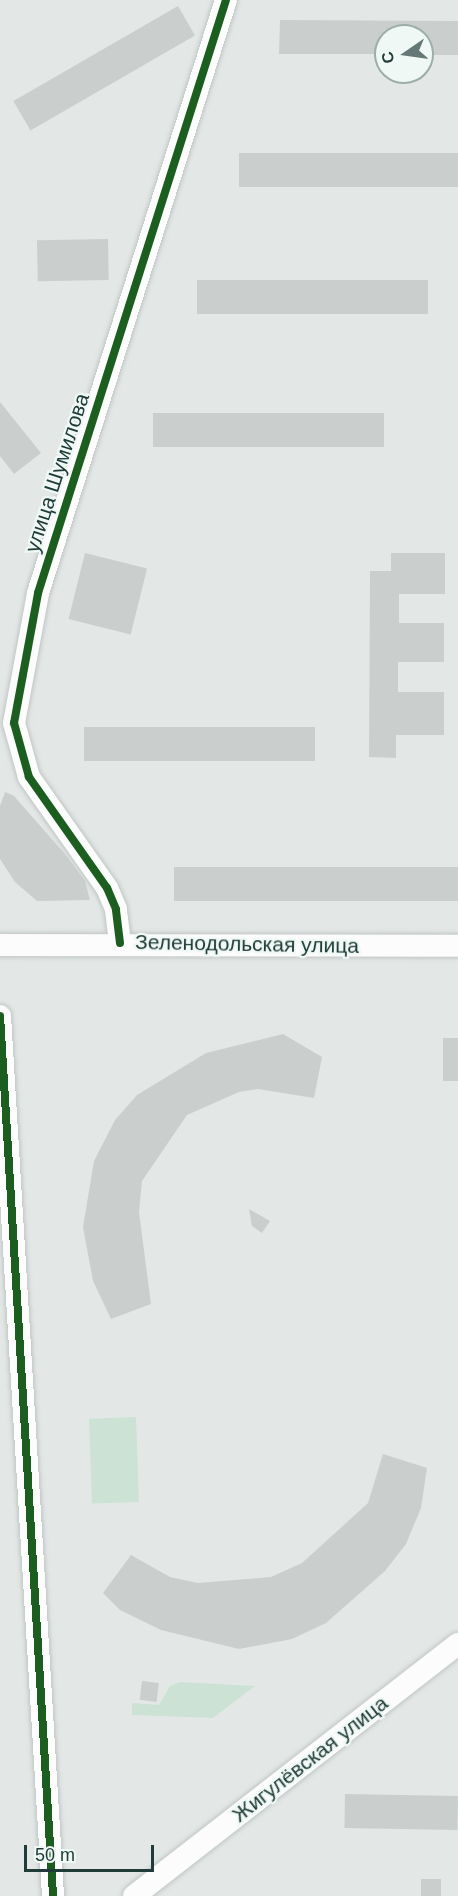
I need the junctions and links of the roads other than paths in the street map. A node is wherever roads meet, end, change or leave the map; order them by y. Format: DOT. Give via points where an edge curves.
graph roads {
  1 [pos="226,0"];
  2 [pos="120,943"];
  3 [pos="0,945"];
  4 [pos="458,946"];
  5 [pos="0,1016"];
  6 [pos="458,1644"];
  7 [pos="51,1873"];
  8 [pos="136,1894"];
  9 [pos="53,1896"];
  10 [pos="63,1896"];
  1 -- 2 [label="street, улица Шумилова" via="38,593 14,723 29,777 107,888 116,909"];
  2 -- 3 [label="street, Зеленодольская улица"];
  2 -- 4 [label="street, Зеленодольская улица"];
  5 -- 7 [label="street"];
  6 -- 8 [label="street, Жигулёвская улица"];
  7 -- 9 [label="street"];
  7 -- 10 [label="street"];
}
